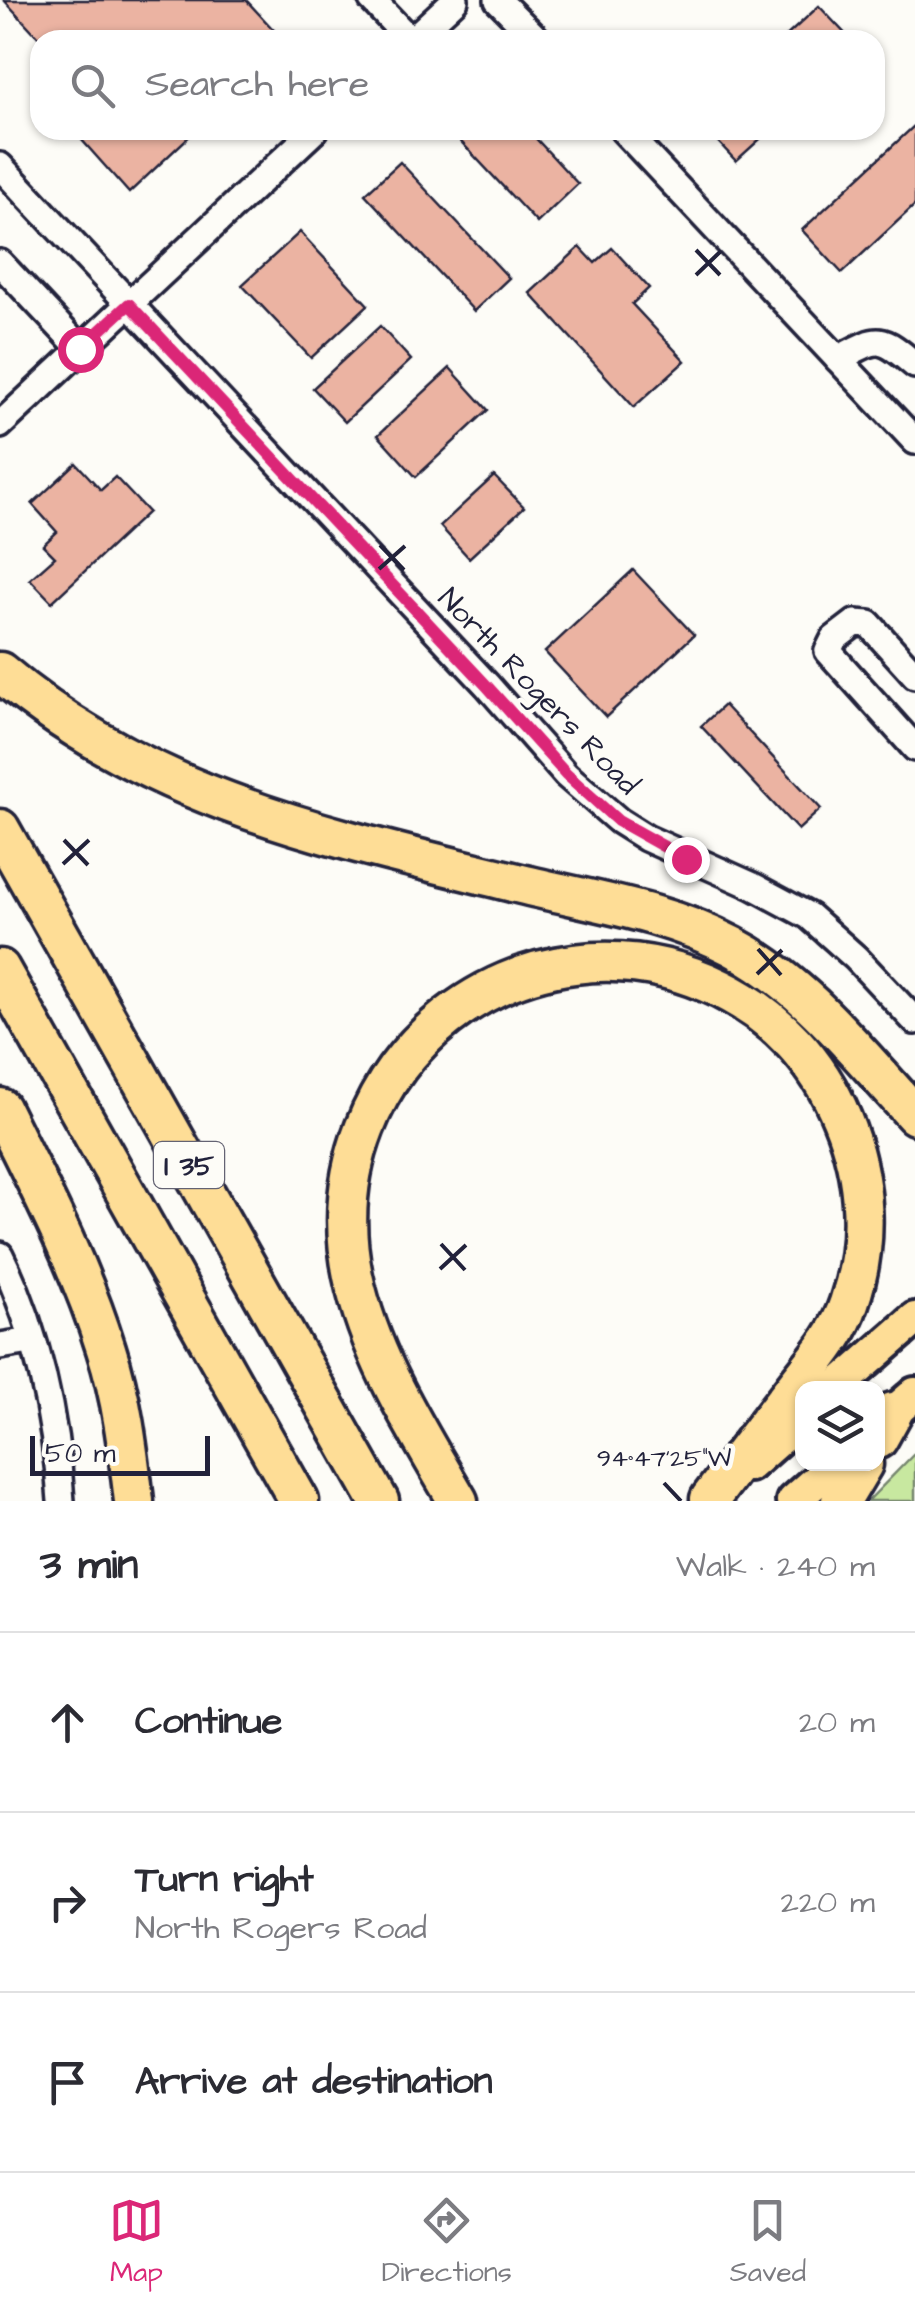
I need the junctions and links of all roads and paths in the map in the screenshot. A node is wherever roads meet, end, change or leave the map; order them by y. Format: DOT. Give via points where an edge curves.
graph roads {
  1 [pos="372,0"];
  2 [pos="455,0"];
  3 [pos="498,0"];
  4 [pos="401,30"];
  5 [pos="422,30"];
  6 [pos="528,30"];
  7 [pos="304,140"];
  8 [pos="632,140"];
  9 [pos="0,166"];
  10 [pos="0,263"];
  11 [pos="129,304"];
  12 [pos="80,349"];
  13 [pos="838,359"];
  14 [pos="915,365"];
  15 [pos="0,425"];
  16 [pos="915,441"];
  17 [pos="0,672"];
  18 [pos="915,675"];
  19 [pos="915,748"];
  20 [pos="0,829"];
  21 [pos="0,969"];
  22 [pos="914,1016"];
  23 [pos="0,1108"];
  24 [pos="915,1115"];
  25 [pos="0,1255"];
  26 [pos="915,1319"];
  27 [pos="31,1341"];
  28 [pos="0,1346"];
  29 [pos="844,1381"];
  30 [pos="795,1424"];
  31 [pos="828,1471"];
  32 [pos="859,1471"];
  33 [pos="709,1500"];
  34 [pos="61,1501"];
  35 [pos="134,1501"];
  36 [pos="300,1501"];
  37 [pos="379,1501"];
  38 [pos="458,1501"];
  39 [pos="793,1501"];
  40 [pos="841,1501"];
  1 -- 4 [label="street"];
  2 -- 5 [label="street"];
  3 -- 6 [label="street"];
  7 -- 11 [label="street"];
  8 -- 13 [label="street"];
  9 -- 11 [label="street, North Rogers Road"];
  10 -- 12 [label="street"];
  11 -- 12 [label="street"];
  11 -- 22 [label="street, North Rogers Road" via="566,774 646,838 808,916"];
  12 -- 15 [label="street"];
  13 -- 14 [label="street" via="870,342 889,342"];
  13 -- 16 [label="street"];
  17 -- 24 [label="highway" via="89,737 218,801 327,836 660,918 731,946 818,1012"];
  18 -- 19 [label="street" via="868,624 855,623 828,650"];
  20 -- 37 [label="highway, I 35"];
  21 -- 36 [label="highway, I 35"];
  23 -- 35 [label="highway" via="78,1271 107,1351"];
  25 -- 27 [label="street"];
  26 -- 29 [label="main road"];
  27 -- 28 [label="street"];
  27 -- 34 [label="street" via="53,1423"];
  30 -- 33 [label="main road"];
  31 -- 39 [label="main road"];
  32 -- 40 [label="highway"];
  33 -- 38 [label="highway" via="838,1331 859,1268 858,1163 818,1071 766,1016 706,982 637,963 604,962 568,964 505,982 442,1020 380,1092 356,1152 348,1192 353,1275 400,1399"];
}
